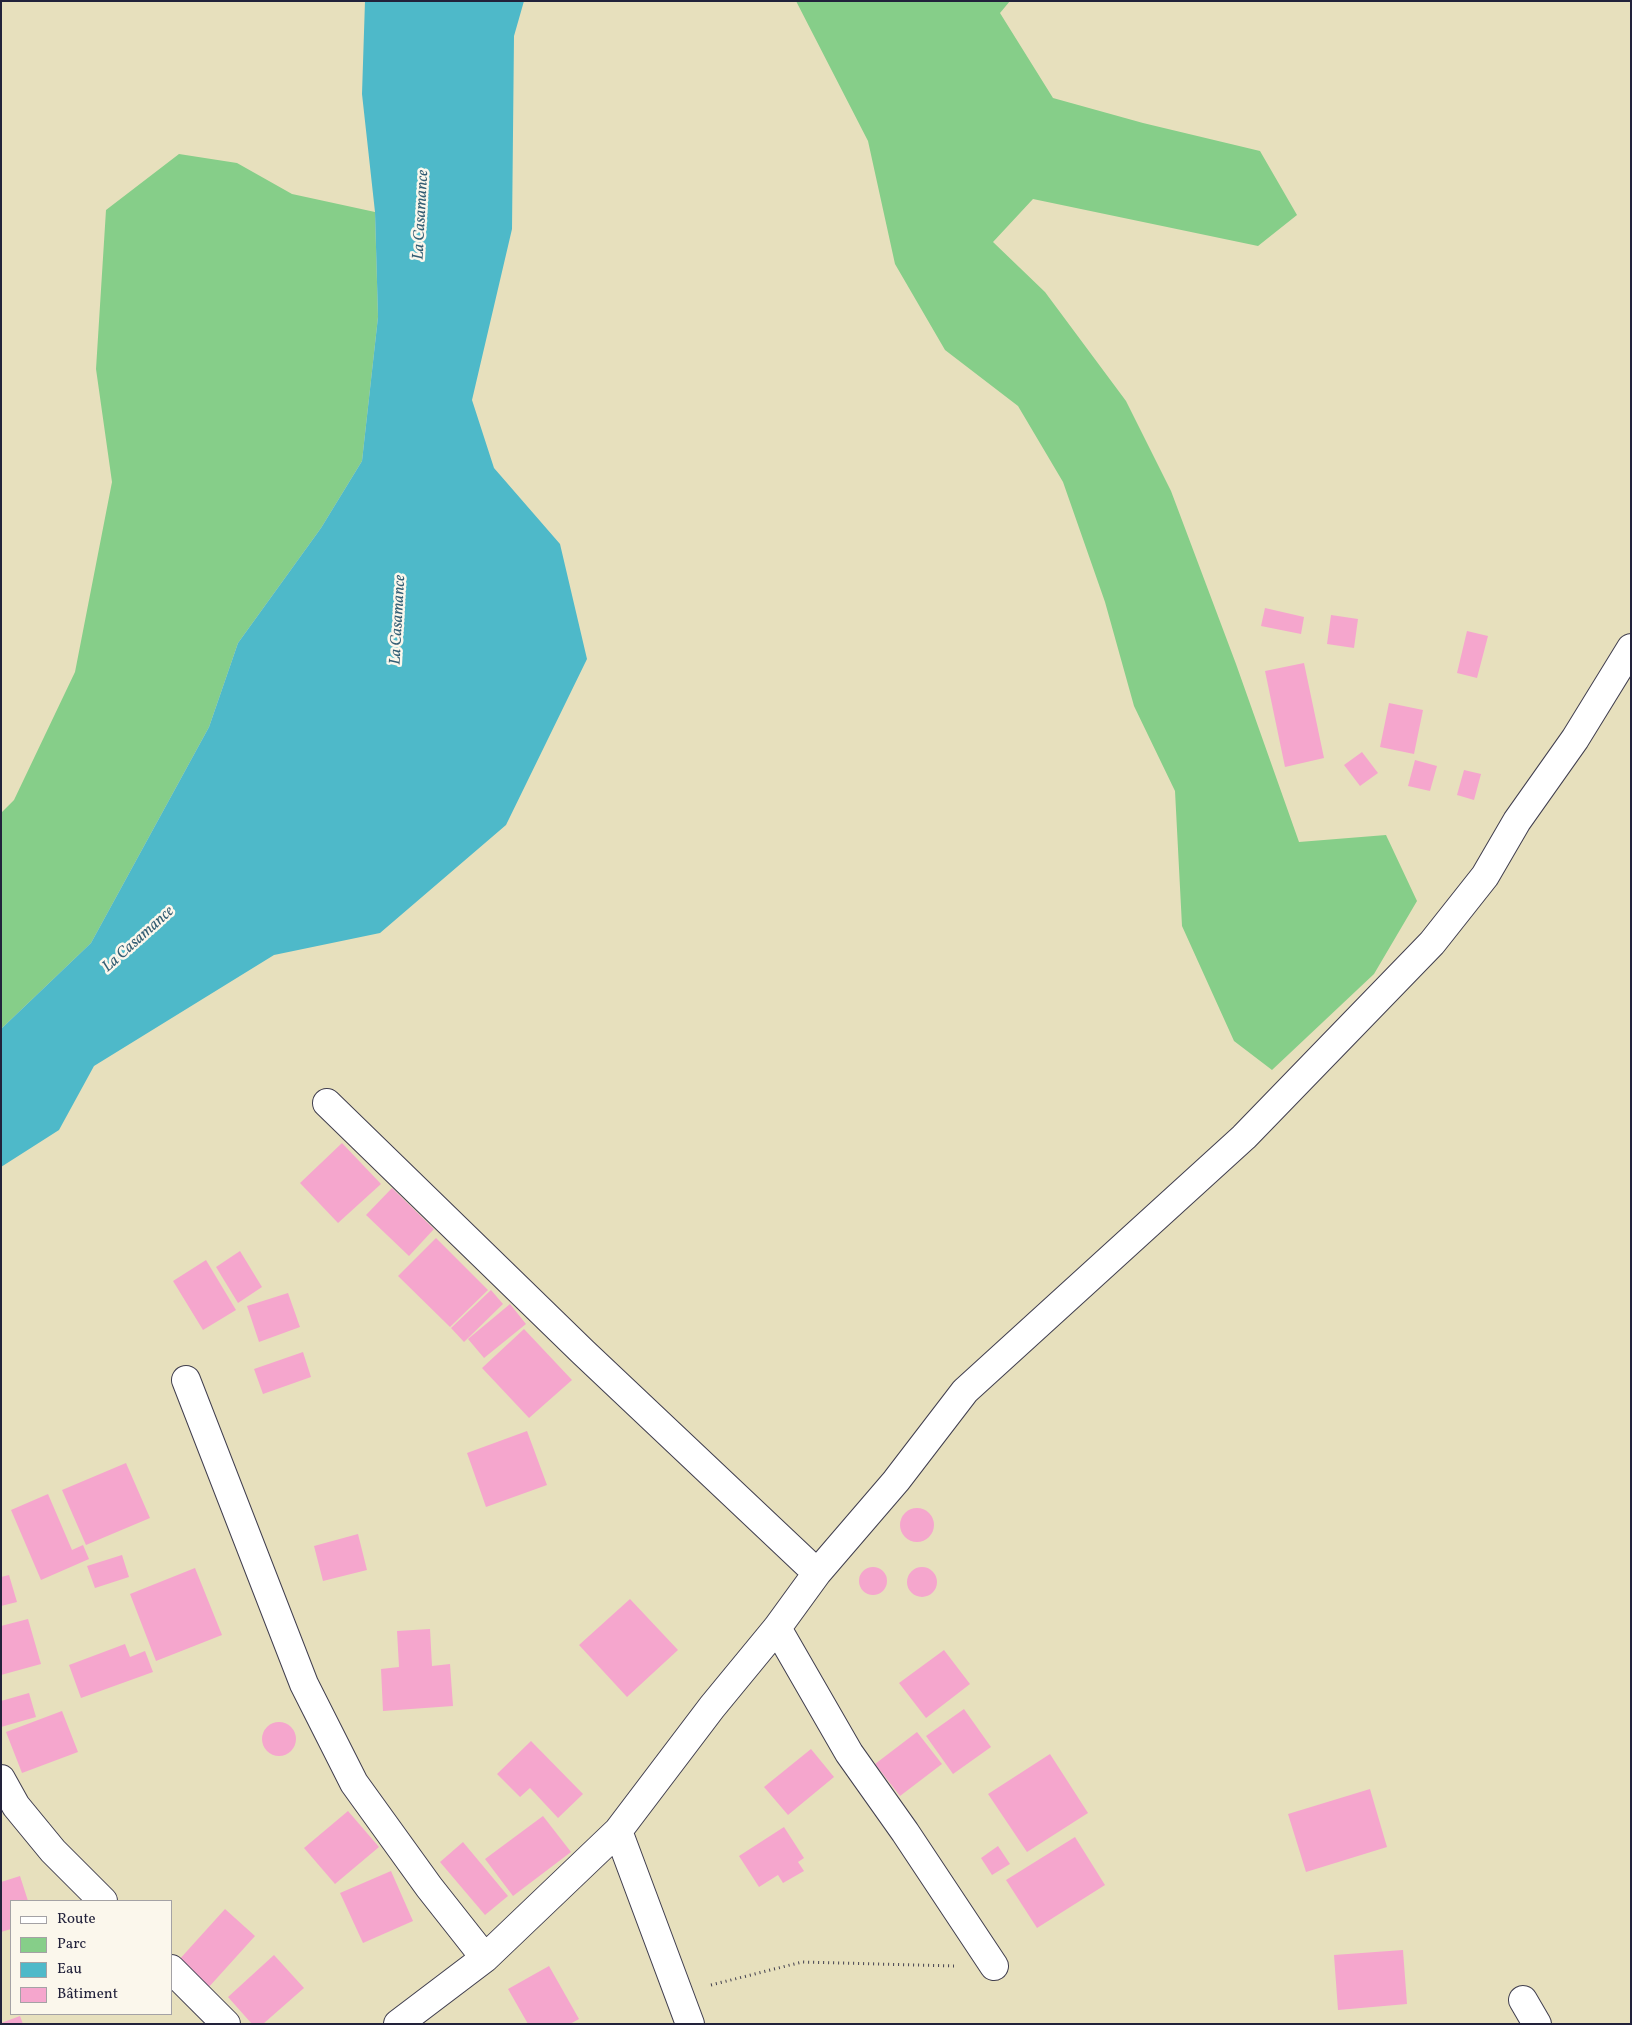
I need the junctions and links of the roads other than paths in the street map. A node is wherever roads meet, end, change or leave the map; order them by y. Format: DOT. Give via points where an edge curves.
graph roads {
  1 [pos="1631,648"];
  2 [pos="327,1103"];
  3 [pos="186,1380"];
  4 [pos="817,1573"];
  5 [pos="777,1628"];
  6 [pos="1,1779"];
  7 [pos="618,1831"];
  8 [pos="102,1900"];
  9 [pos="485,1958"];
  10 [pos="994,1966"];
  11 [pos="172,1970"];
  12 [pos="1523,2000"];
  13 [pos="226,2024"];
  14 [pos="398,2024"];
  15 [pos="690,2024"];
  16 [pos="1537,2024"];
  1 -- 4 [label="street" via="1575,739 1517,821 1485,876 1432,943 1244,1137 965,1391 896,1481"];
  2 -- 4 [label="street"];
  3 -- 9 [label="street" via="304,1684 354,1783"];
  4 -- 5 [label="street"];
  5 -- 7 [label="street"];
  5 -- 10 [label="street" via="850,1753"];
  6 -- 8 [label="street" via="16,1806 53,1851"];
  7 -- 9 [label="street"];
  7 -- 15 [label="street"];
  9 -- 14 [label="street"];
  11 -- 13 [label="street"];
  12 -- 16 [label="street"];
}
